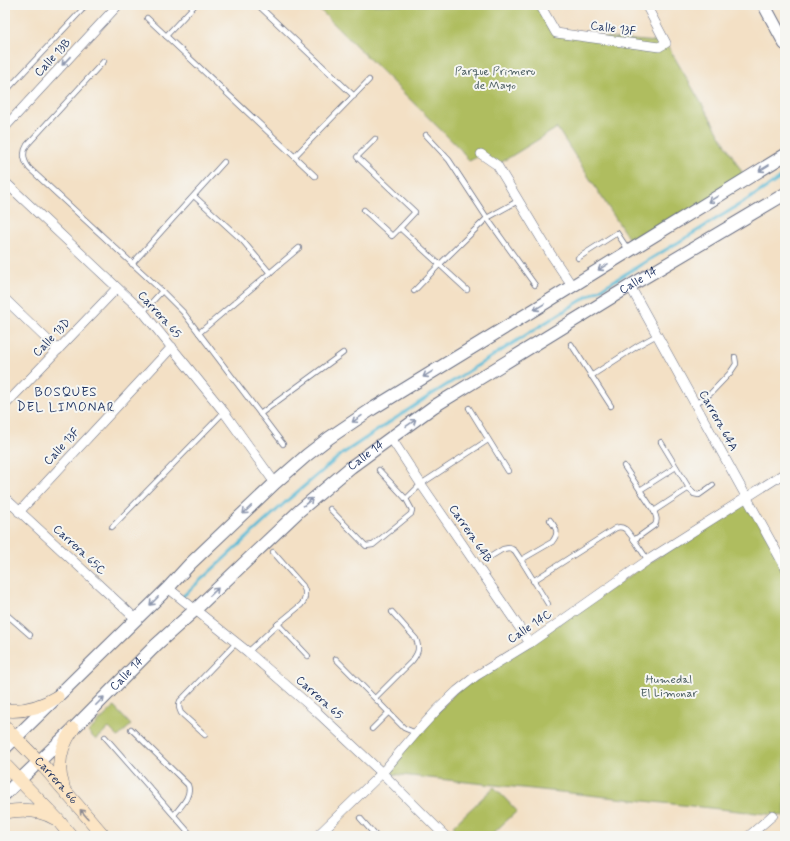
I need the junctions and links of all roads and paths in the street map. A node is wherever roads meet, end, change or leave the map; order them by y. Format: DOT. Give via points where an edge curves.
graph roads {
  1 [pos="85,5"];
  2 [pos="118,5"];
  3 [pos="195,5"];
  4 [pos="258,5"];
  5 [pos="540,5"];
  6 [pos="646,5"];
  7 [pos="764,5"];
  8 [pos="147,18"];
  9 [pos="166,36"];
  10 [pos="785,44"];
  11 [pos="104,61"];
  12 [pos="369,80"];
  13 [pos="5,92"];
  14 [pos="354,96"];
  15 [pos="5,127"];
  16 [pos="426,135"];
  17 [pos="375,139"];
  18 [pos="481,154"];
  19 [pos="784,154"];
  20 [pos="295,156"];
  21 [pos="224,162"];
  22 [pos="315,176"];
  23 [pos="5,182"];
  24 [pos="785,194"];
  25 [pos="194,196"];
  26 [pos="518,201"];
  27 [pos="364,210"];
  28 [pos="487,218"];
  29 [pos="400,228"];
  30 [pos="299,248"];
  31 [pos="628,250"];
  32 [pos="578,258"];
  33 [pos="132,264"];
  34 [pos="439,265"];
  35 [pos="270,273"];
  36 [pos="535,285"];
  37 [pos="572,286"];
  38 [pos="630,286"];
  39 [pos="117,288"];
  40 [pos="467,290"];
  41 [pos="162,291"];
  42 [pos="414,291"];
  43 [pos="5,299"];
  44 [pos="143,312"];
  45 [pos="199,333"];
  46 [pos="657,335"];
  47 [pos="571,344"];
  48 [pos="172,347"];
  49 [pos="58,350"];
  50 [pos="343,353"];
  51 [pos="735,357"];
  52 [pos="591,376"];
  53 [pos="695,404"];
  54 [pos="5,405"];
  55 [pos="611,406"];
  56 [pos="469,408"];
  57 [pos="224,412"];
  58 [pos="260,414"];
  59 [pos="391,438"];
  60 [pos="488,440"];
  61 [pos="661,442"];
  62 [pos="283,444"];
  63 [pos="624,466"];
  64 [pos="676,467"];
  65 [pos="378,470"];
  66 [pos="508,471"];
  67 [pos="785,473"];
  68 [pos="275,483"];
  69 [pos="421,484"];
  70 [pos="713,485"];
  71 [pos="689,488"];
  72 [pos="640,490"];
  73 [pos="5,498"];
  74 [pos="747,498"];
  75 [pos="406,499"];
  76 [pos="330,509"];
  77 [pos="654,511"];
  78 [pos="19,512"];
  79 [pos="550,520"];
  80 [pos="112,527"];
  81 [pos="634,540"];
  82 [pos="273,552"];
  83 [pos="490,557"];
  84 [pos="521,560"];
  85 [pos="648,560"];
  86 [pos="785,567"];
  87 [pos="534,581"];
  88 [pos="168,588"];
  89 [pos="548,604"];
  90 [pos="196,609"];
  91 [pos="392,612"];
  92 [pos="5,613"];
  93 [pos="136,619"];
  94 [pos="278,624"];
  95 [pos="30,635"];
  96 [pos="237,642"];
  97 [pos="530,643"];
  98 [pos="248,652"];
  99 [pos="308,656"];
  100 [pos="336,659"];
  101 [pos="57,697"];
  102 [pos="375,698"];
  103 [pos="5,710"];
  104 [pos="389,712"];
  105 [pos="5,727"];
  106 [pos="73,729"];
  107 [pos="131,729"];
  108 [pos="372,729"];
  109 [pos="416,733"];
  110 [pos="205,735"];
  111 [pos="105,737"];
  112 [pos="16,738"];
  113 [pos="5,748"];
  114 [pos="39,761"];
  115 [pos="5,765"];
  116 [pos="382,773"];
  117 [pos="19,779"];
  118 [pos="65,792"];
  119 [pos="5,794"];
  120 [pos="5,812"];
  121 [pos="174,815"];
  122 [pos="773,815"];
  123 [pos="360,818"];
  124 [pos="57,819"];
  125 [pos="71,836"];
  126 [pos="104,836"];
  127 [pos="192,836"];
  128 [pos="317,836"];
  129 [pos="376,836"];
  130 [pos="445,836"];
  131 [pos="749,836"];
  1 -- 13 [label="lane"];
  2 -- 15 [label="street, Calle 13B, one-way"];
  3 -- 9 [label="lane"];
  4 -- 14 [label="lane"];
  5 -- 6 [label="street, Calle 13F" via="556,33 659,47 666,43"];
  7 -- 10 [label="street"];
  8 -- 9 [label="lane"];
  9 -- 20 [label="lane"];
  11 -- 33 [label="lane" via="27,145 24,149 24,159 29,168"];
  12 -- 14 [label="lane"];
  14 -- 20 [label="lane"];
  16 -- 28 [label="lane" via="449,160"];
  17 -- 29 [label="lane" via="357,157 415,212"];
  18 -- 26 [label="street" via="497,165"];
  19 -- 31 [label="street, one-way"];
  20 -- 22 [label="lane"];
  21 -- 25 [label="lane"];
  23 -- 39 [label="street, Carrera 65"];
  24 -- 38 [label="street, Calle 14"];
  25 -- 33 [label="lane"];
  25 -- 35 [label="lane" via="242,240"];
  26 -- 28 [label="lane"];
  26 -- 37 [label="street"];
  27 -- 29 [label="lane" via="392,236"];
  28 -- 34 [label="lane"];
  28 -- 36 [label="lane"];
  29 -- 34 [label="lane"];
  30 -- 35 [label="lane"];
  31 -- 32 [label="lane" via="618,233"];
  31 -- 37 [label="street, one-way"];
  33 -- 41 [label="lane"];
  34 -- 40 [label="lane"];
  34 -- 42 [label="lane"];
  35 -- 45 [label="lane"];
  37 -- 68 [label="street, one-way" via="372,409 307,455"];
  38 -- 46 [label="street, Carrera 64A"];
  59 -- 38 [label="street, Calle 14, one-way" via="433,408"];
  39 -- 44 [label="street, Carrera 65"];
  39 -- 49 [label="street, Calle 13D"];
  41 -- 44 [label="lane"];
  41 -- 45 [label="lane"];
  43 -- 49 [label="street"];
  44 -- 48 [label="street, Carrera 65"];
  45 -- 58 [label="lane"];
  46 -- 52 [label="lane"];
  46 -- 53 [label="street, Carrera 64A"];
  47 -- 52 [label="lane"];
  48 -- 57 [label="street, Carrera 65"];
  48 -- 78 [label="street, Calle 13F"];
  49 -- 54 [label="street, Calle 13D"];
  50 -- 58 [label="lane"];
  51 -- 53 [label="lane" via="736,364 730,373 710,394"];
  52 -- 55 [label="lane"];
  53 -- 74 [label="street, Carrera 64A"];
  56 -- 60 [label="lane"];
  57 -- 68 [label="street, Carrera 65"];
  57 -- 80 [label="lane"];
  58 -- 62 [label="lane"];
  59 -- 69 [label="street, Carrera 64B"];
  90 -- 59 [label="street, Calle 14, one-way" via="298,511 350,467"];
  60 -- 66 [label="lane"];
  60 -- 69 [label="lane"];
  61 -- 64 [label="lane"];
  63 -- 72 [label="lane"];
  64 -- 71 [label="lane"];
  64 -- 72 [label="lane"];
  65 -- 75 [label="lane"];
  67 -- 74 [label="street, Calle 14C"];
  68 -- 88 [label="street, one-way"];
  69 -- 75 [label="lane"];
  69 -- 97 [label="street, Carrera 64B"];
  70 -- 71 [label="lane" via="698,495"];
  71 -- 77 [label="lane"];
  72 -- 77 [label="lane"];
  73 -- 78 [label="street, Carrera 65C"];
  74 -- 85 [label="street, Calle 14C"];
  74 -- 86 [label="street, Carrera 64A"];
  75 -- 76 [label="lane" via="412,514 373,545 366,546"];
  77 -- 81 [label="lane" via="657,517 655,525"];
  78 -- 93 [label="street, Carrera 65C"];
  79 -- 84 [label="lane" via="556,528 556,537"];
  81 -- 85 [label="lane"];
  81 -- 87 [label="lane" via="628,531 616,528"];
  82 -- 94 [label="lane" via="305,591 301,605"];
  83 -- 84 [label="lane" via="509,548"];
  84 -- 87 [label="lane"];
  85 -- 97 [label="street, Calle 14C"];
  87 -- 89 [label="lane"];
  88 -- 90 [label="street, Carrera 65"];
  88 -- 93 [label="street, one-way"];
  90 -- 96 [label="street, Carrera 65"];
  106 -- 90 [label="street, Calle 14, one-way" via="156,645"];
  91 -- 102 [label="lane" via="416,639 418,650 412,661"];
  92 -- 95 [label="lane"];
  93 -- 101 [label="street"];
  94 -- 98 [label="lane"];
  94 -- 99 [label="lane"];
  96 -- 98 [label="street, Carrera 65"];
  96 -- 110 [label="lane" via="180,701 181,713"];
  97 -- 109 [label="street, Calle 14C" via="476,676 457,691"];
  98 -- 116 [label="street, Carrera 65"];
  100 -- 102 [label="lane"];
  101 -- 103 [label="main road" via="36,707"];
  101 -- 112 [label="street"];
  102 -- 104 [label="lane"];
  104 -- 108 [label="lane"];
  104 -- 109 [label="lane" via="404,728"];
  105 -- 112 [label="main road, Carrera 66"];
  106 -- 114 [label="street, Calle 14"];
  106 -- 118 [label="main road" via="64,744 59,762"];
  107 -- 121 [label="lane" via="188,785 188,796"];
  109 -- 116 [label="street, Calle 14C"];
  111 -- 121 [label="lane"];
  112 -- 113 [label="street"];
  112 -- 114 [label="main road, Carrera 66"];
  114 -- 117 [label="street, Calle 14"];
  114 -- 118 [label="main road, Carrera 66"];
  115 -- 117 [label="main road, Carrera 66"];
  116 -- 128 [label="street, Calle 14C"];
  116 -- 130 [label="street, Carrera 65"];
  117 -- 119 [label="street, Calle 14"];
  117 -- 124 [label="main road, Carrera 66"];
  126 -- 118 [label="main road, Carrera 66, one-way"];
  120 -- 124 [label="main road" via="36,811"];
  121 -- 127 [label="lane"];
  122 -- 131 [label="street"];
  123 -- 129 [label="lane"];
  124 -- 125 [label="main road, Carrera 66"];
}
